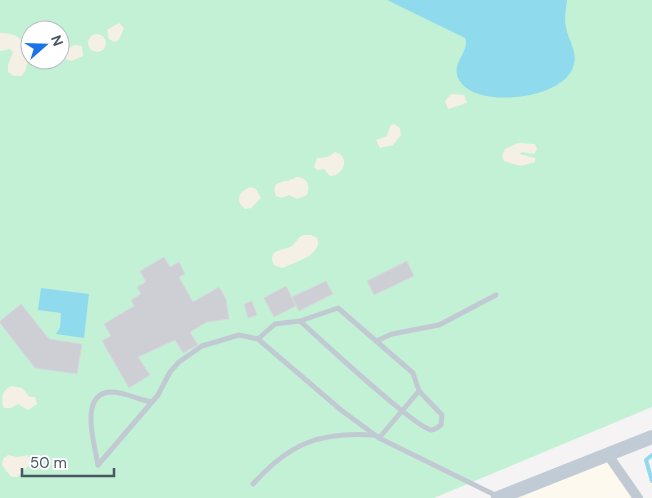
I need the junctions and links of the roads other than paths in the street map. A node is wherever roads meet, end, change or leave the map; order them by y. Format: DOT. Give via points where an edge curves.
graph roads {
  1 [pos="496,295"];
  2 [pos="300,321"];
  3 [pos="258,339"];
  4 [pos="376,341"];
  5 [pos="420,391"];
  6 [pos="152,402"];
  7 [pos="402,411"];
  8 [pos="374,434"];
  9 [pos="652,437"];
  10 [pos="379,438"];
  11 [pos="608,455"];
  12 [pos="253,484"];
  13 [pos="499,498"];
  14 [pos="638,498"];
  1 -- 4 [label="lane" via="439,325 392,334"];
  2 -- 3 [label="lane" via="275,324"];
  2 -- 4 [label="lane" via="338,308"];
  2 -- 7 [label="lane"];
  3 -- 6 [label="lane" via="239,335 202,346 179,362"];
  3 -- 8 [label="lane"];
  4 -- 5 [label="lane" via="414,373"];
  5 -- 7 [label="lane"];
  5 -- 7 [label="lane" via="442,415 439,427 430,430"];
  6 -- 6 [label="lane" via="98,465 90,417 96,398 110,392"];
  7 -- 10 [label="lane"];
  8 -- 10 [label="lane"];
  8 -- 12 [label="lane" via="344,433 306,443 268,467"];
  9 -- 11 [label="main road"];
  10 -- 13 [label="lane"];
  11 -- 13 [label="main road"];
  11 -- 14 [label="street"];
}
